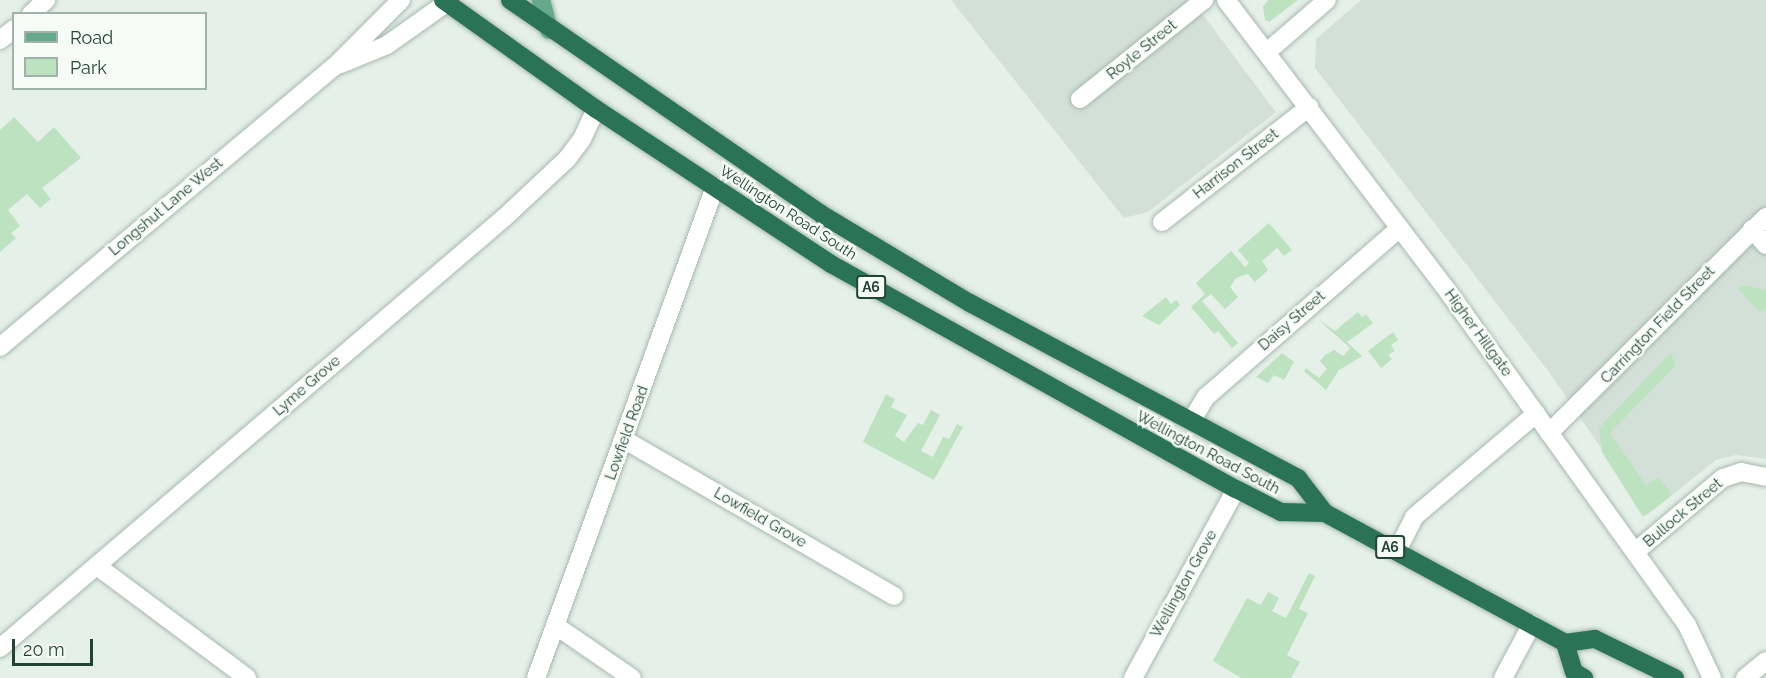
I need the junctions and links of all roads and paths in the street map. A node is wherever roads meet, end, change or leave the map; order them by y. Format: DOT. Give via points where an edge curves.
graph roads {
  1 [pos="46,0"];
  2 [pos="401,0"];
  3 [pos="510,0"];
  4 [pos="541,0"];
  5 [pos="1204,0"];
  6 [pos="1226,0"];
  7 [pos="1328,0"];
  8 [pos="446,1"];
  9 [pos="33,12"];
  10 [pos="12,30"];
  11 [pos="549,30"];
  12 [pos="0,40"];
  13 [pos="1267,52"];
  14 [pos="334,67"];
  15 [pos="1080,99"];
  16 [pos="1309,107"];
  17 [pos="596,109"];
  18 [pos="715,187"];
  19 [pos="1766,217"];
  20 [pos="1162,222"];
  21 [pos="1400,228"];
  22 [pos="1752,229"];
  23 [pos="1766,245"];
  24 [pos="0,347"];
  25 [pos="1536,414"];
  26 [pos="1192,420"];
  27 [pos="1549,433"];
  28 [pos="625,440"];
  29 [pos="1766,477"];
  30 [pos="1236,489"];
  31 [pos="1325,513"];
  32 [pos="1397,551"];
  33 [pos="1635,552"];
  34 [pos="97,566"];
  35 [pos="894,596"];
  36 [pos="1532,624"];
  37 [pos="556,626"];
  38 [pos="1565,643"];
  39 [pos="0,648"];
  40 [pos="1766,661"];
  41 [pos="246,678"];
  42 [pos="536,678"];
  43 [pos="632,678"];
  44 [pos="1133,678"];
  45 [pos="1503,678"];
  46 [pos="1584,678"];
  47 [pos="1675,678"];
  48 [pos="1712,678"];
  49 [pos="1745,678"];
  1 -- 9 [label="street"];
  2 -- 14 [label="street, Longshut Lane West"];
  3 -- 11 [label="highway, Wellington Road South / A6"];
  4 -- 11 [label="main road"];
  5 -- 15 [label="street, Royle Street"];
  6 -- 13 [label="street, Higher Hillgate"];
  7 -- 13 [label="street"];
  8 -- 14 [label="street, Longshut Lane West" via="387,45"];
  8 -- 17 [label="highway, Wellington Road South / A6"];
  10 -- 12 [label="street"];
  11 -- 26 [label="highway, Wellington Road South / A6" via="821,214 970,303"];
  13 -- 16 [label="street, Higher Hillgate"];
  14 -- 24 [label="street, Longshut Lane West"];
  16 -- 20 [label="street, Harrison Street"];
  16 -- 21 [label="street, Higher Hillgate"];
  17 -- 18 [label="highway, Wellington Road South / A6"];
  17 -- 34 [label="street, Lyme Grove" via="567,159 535,189"];
  18 -- 28 [label="street, Lowfield Road"];
  18 -- 30 [label="highway, Wellington Road South / A6" via="831,264"];
  19 -- 22 [label="street, Carrington Field Street"];
  21 -- 25 [label="street, Higher Hillgate"];
  21 -- 26 [label="street, Daisy Street" via="1206,397"];
  22 -- 23 [label="street"];
  22 -- 27 [label="street, Carrington Field Street"];
  25 -- 27 [label="street, Higher Hillgate"];
  25 -- 32 [label="street" via="1414,517"];
  26 -- 31 [label="highway, Wellington Road South / A6" via="1298,478"];
  27 -- 33 [label="street, Higher Hillgate"];
  28 -- 35 [label="street, Lowfield Grove"];
  28 -- 37 [label="street, Lowfield Road"];
  29 -- 33 [label="street, Bullock Street" via="1741,472 1723,478"];
  30 -- 31 [label="highway, Wellington Road South / A6" via="1281,512"];
  30 -- 44 [label="street, Wellington Grove"];
  31 -- 32 [label="highway, Wellington Road South / A6"];
  32 -- 36 [label="highway, Wellington Road South / A6"];
  33 -- 48 [label="street, Higher Hillgate" via="1686,625"];
  34 -- 39 [label="street, Lyme Grove"];
  34 -- 41 [label="street"];
  36 -- 38 [label="highway, Wellington Road South / A6"];
  36 -- 45 [label="street"];
  37 -- 42 [label="street, Lowfield Road"];
  37 -- 43 [label="street"];
  38 -- 46 [label="highway" via="1574,672"];
  38 -- 47 [label="highway" via="1595,639"];
  40 -- 49 [label="street"];
}
